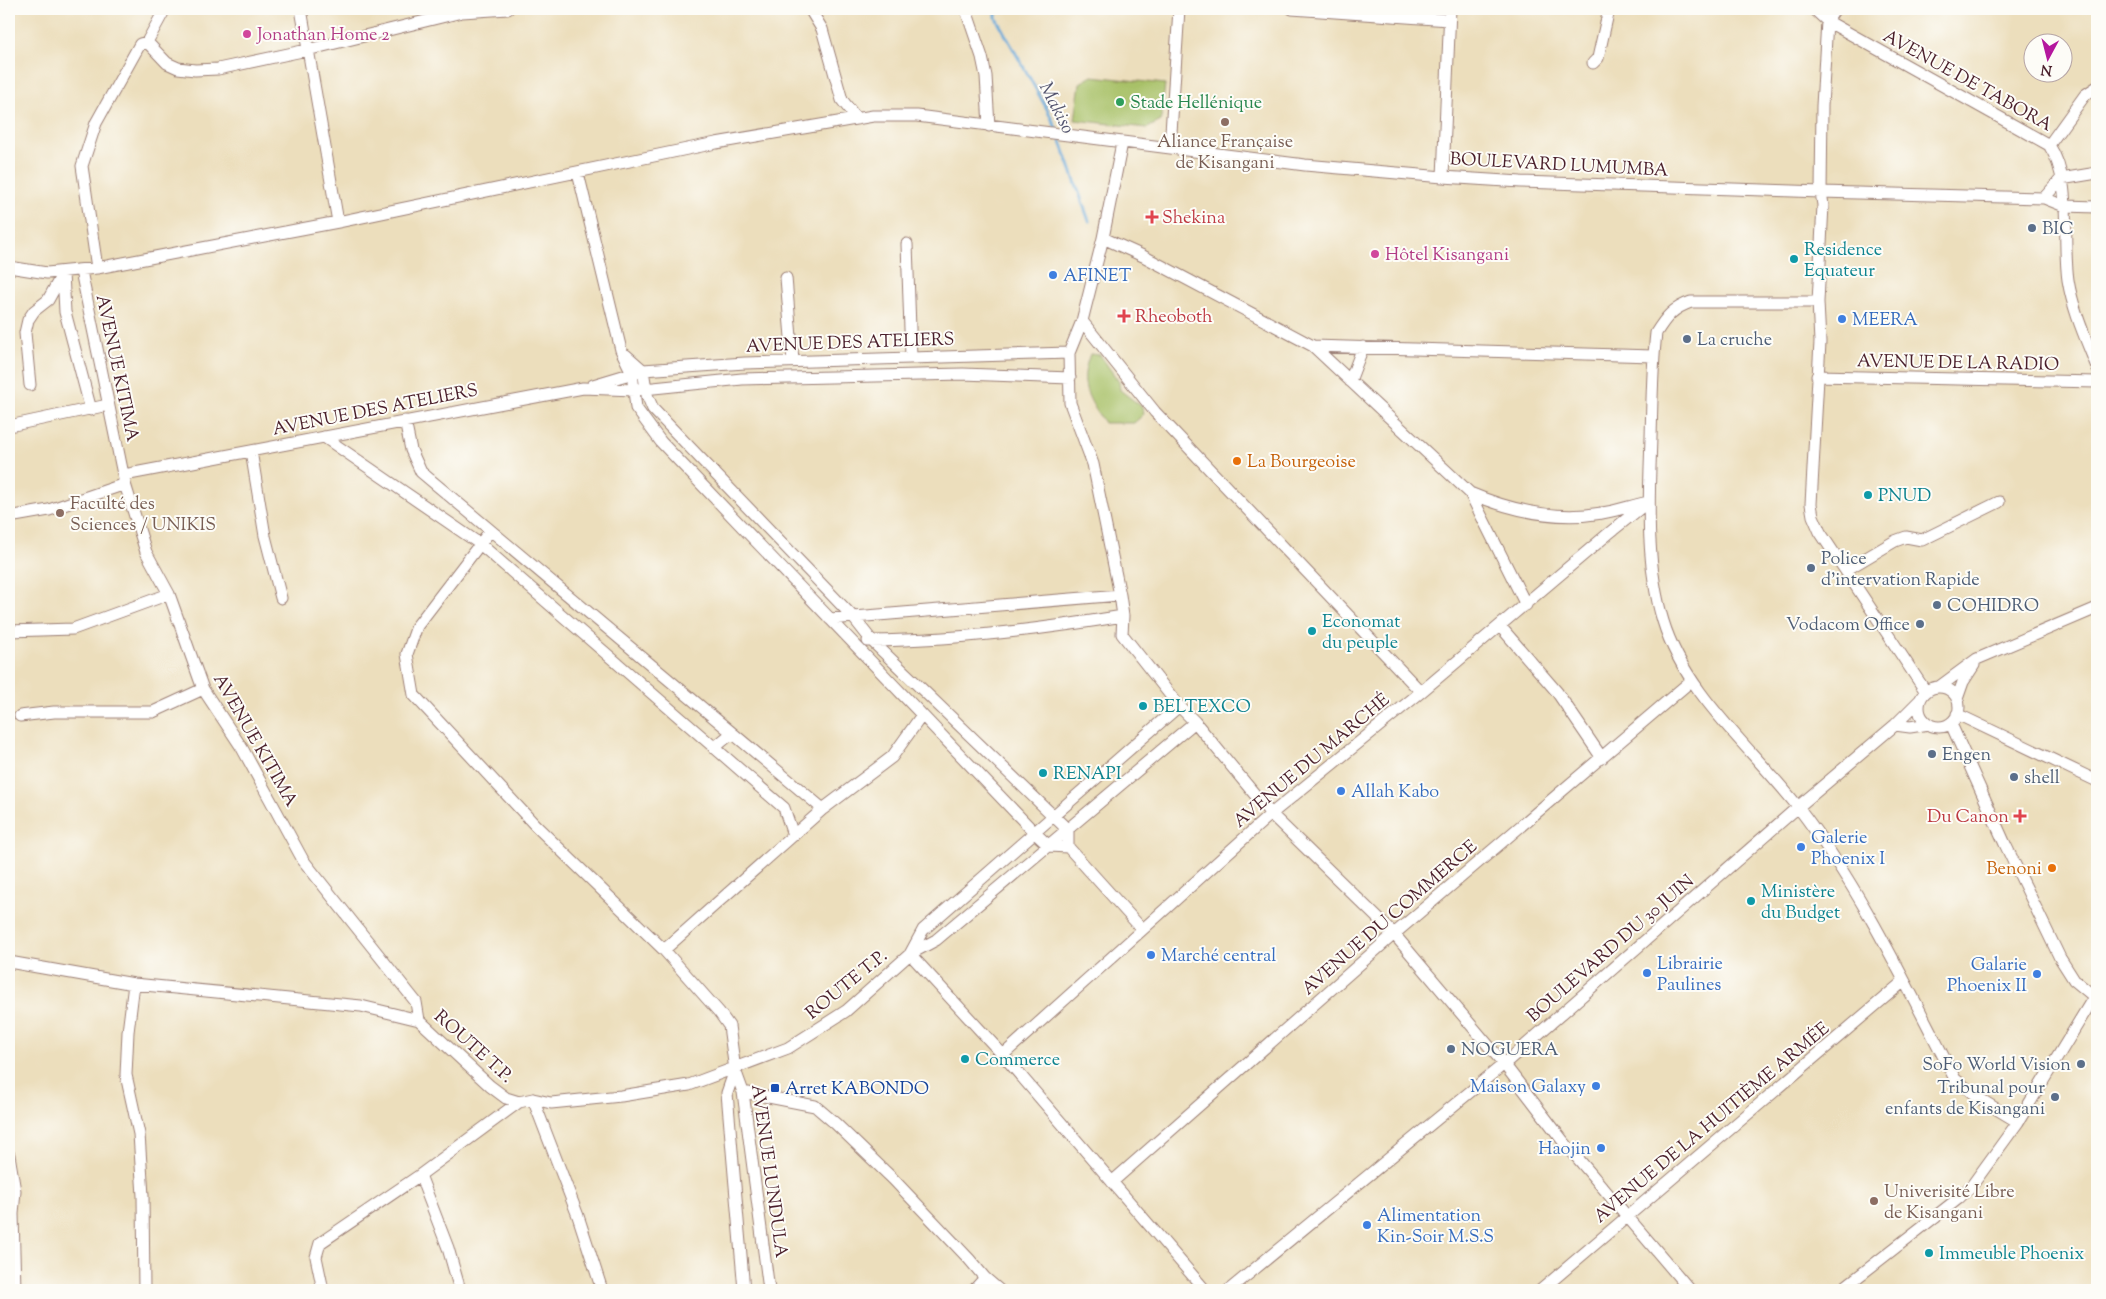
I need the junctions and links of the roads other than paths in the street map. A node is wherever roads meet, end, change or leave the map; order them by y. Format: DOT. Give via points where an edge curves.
graph roads {
  1 [pos="165,9"];
  2 [pos="301,9"];
  3 [pos="429,9"];
  4 [pos="508,9"];
  5 [pos="1179,9"];
  6 [pos="1292,9"];
  7 [pos="1609,9"];
  8 [pos="1814,9"];
  9 [pos="1835,9"];
  10 [pos="966,10"];
  11 [pos="460,11"];
  12 [pos="811,11"];
  13 [pos="1450,14"];
  14 [pos="1827,21"];
  15 [pos="422,22"];
  16 [pos="147,42"];
  17 [pos="307,50"];
  18 [pos="1593,63"];
  19 [pos="2097,87"];
  20 [pos="857,119"];
  21 [pos="989,126"];
  22 [pos="1122,143"];
  23 [pos="2049,145"];
  24 [pos="1170,148"];
  25 [pos="578,173"];
  26 [pos="2097,173"];
  27 [pos="1443,176"];
  28 [pos="2061,179"];
  29 [pos="1821,192"];
  30 [pos="2044,198"];
  31 [pos="2064,206"];
  32 [pos="2097,207"];
  33 [pos="338,222"];
  34 [pos="1104,238"];
  35 [pos="907,244"];
  36 [pos="9,267"];
  37 [pos="97,268"];
  38 [pos="81,271"];
  39 [pos="63,273"];
  40 [pos="786,278"];
  41 [pos="1818,302"];
  42 [pos="1082,321"];
  43 [pos="1313,346"];
  44 [pos="1363,347"];
  45 [pos="1069,353"];
  46 [pos="1653,356"];
  47 [pos="911,357"];
  48 [pos="793,361"];
  49 [pos="2097,367"];
  50 [pos="638,372"];
  51 [pos="1817,376"];
  52 [pos="1070,378"];
  53 [pos="1350,381"];
  54 [pos="2097,382"];
  55 [pos="30,385"];
  56 [pos="583,388"];
  57 [pos="646,389"];
  58 [pos="634,390"];
  59 [pos="108,405"];
  60 [pos="91,410"];
  61 [pos="405,421"];
  62 [pos="9,426"];
  63 [pos="324,437"];
  64 [pos="251,451"];
  65 [pos="124,479"];
  66 [pos="1470,493"];
  67 [pos="1648,502"];
  68 [pos="1999,502"];
  69 [pos="9,517"];
  70 [pos="490,531"];
  71 [pos="480,544"];
  72 [pos="1846,570"];
  73 [pos="169,594"];
  74 [pos="1120,595"];
  75 [pos="281,598"];
  76 [pos="1526,605"];
  77 [pos="2097,608"];
  78 [pos="1123,616"];
  79 [pos="853,617"];
  80 [pos="830,618"];
  81 [pos="1500,626"];
  82 [pos="9,631"];
  83 [pos="872,641"];
  84 [pos="852,642"];
  85 [pos="1977,660"];
  86 [pos="1691,681"];
  87 [pos="1939,687"];
  88 [pos="203,689"];
  89 [pos="1421,692"];
  90 [pos="1923,696"];
  91 [pos="1957,699"];
  92 [pos="1178,706"];
  93 [pos="1958,714"];
  94 [pos="922,715"];
  95 [pos="20,716"];
  96 [pos="1195,722"];
  97 [pos="1929,724"];
  98 [pos="1951,724"];
  99 [pos="1896,725"];
  100 [pos="732,733"];
  101 [pos="714,748"];
  102 [pos="1602,758"];
  103 [pos="2097,781"];
  104 [pos="1798,807"];
  105 [pos="823,809"];
  106 [pos="1271,814"];
  107 [pos="1053,815"];
  108 [pos="1068,830"];
  109 [pos="1035,833"];
  110 [pos="793,835"];
  111 [pos="1049,846"];
  112 [pos="1068,847"];
  113 [pos="1142,929"];
  114 [pos="1394,934"];
  115 [pos="664,950"];
  116 [pos="910,954"];
  117 [pos="9,962"];
  118 [pos="1904,981"];
  119 [pos="134,984"];
  120 [pos="2096,998"];
  121 [pos="419,1020"];
  122 [pos="1003,1054"];
  123 [pos="1504,1064"];
  124 [pos="734,1070"];
  125 [pos="744,1092"];
  126 [pos="533,1098"];
  127 [pos="519,1102"];
  128 [pos="2018,1122"];
  129 [pos="9,1156"];
  130 [pos="420,1175"];
  131 [pos="1112,1182"];
  132 [pos="1627,1215"];
  133 [pos="985,1278"];
  134 [pos="15,1290"];
  135 [pos="144,1290"];
  136 [pos="323,1290"];
  137 [pos="460,1290"];
  138 [pos="602,1290"];
  139 [pos="744,1290"];
  140 [pos="769,1290"];
  141 [pos="974,1290"];
  142 [pos="999,1290"];
  143 [pos="1205,1290"];
  144 [pos="1229,1290"];
  145 [pos="1541,1290"];
  146 [pos="1690,1290"];
  147 [pos="1841,1290"];
  1 -- 16 [label="street"];
  2 -- 17 [label="street"];
  3 -- 15 [label="street"];
  4 -- 11 [label="street"];
  5 -- 24 [label="street"];
  6 -- 13 [label="street"];
  7 -- 18 [label="street" via="1598,58"];
  8 -- 14 [label="street, AVENUE DE TABORA"];
  9 -- 14 [label="street"];
  10 -- 21 [label="street" via="986,76"];
  11 -- 15 [label="street"];
  12 -- 20 [label="street" via="822,28 842,100"];
  13 -- 27 [label="street"];
  14 -- 23 [label="street, AVENUE DE TABORA"];
  14 -- 29 [label="street"];
  15 -- 17 [label="street"];
  16 -- 17 [label="street" via="167,63 195,70 218,69"];
  16 -- 37 [label="street" via="140,44 96,123 82,166"];
  17 -- 33 [label="street"];
  19 -- 23 [label="street" via="2085,94"];
  20 -- 21 [label="street, BOULEVARD LUMUMBA" via="917,116"];
  20 -- 25 [label="street, BOULEVARD LUMUMBA" via="716,143"];
  21 -- 22 [label="street, BOULEVARD LUMUMBA"];
  22 -- 24 [label="street, BOULEVARD LUMUMBA"];
  22 -- 34 [label="street"];
  23 -- 28 [label="street, AVENUE DE TABORA" via="2056,156"];
  24 -- 27 [label="street, BOULEVARD LUMUMBA" via="1305,165"];
  25 -- 33 [label="street, BOULEVARD LUMUMBA"];
  25 -- 50 [label="street" via="621,350"];
  26 -- 28 [label="street"];
  27 -- 29 [label="street, BOULEVARD LUMUMBA" via="1521,182"];
  28 -- 30 [label="street"];
  28 -- 31 [label="street, AVENUE DE TABORA"];
  29 -- 30 [label="street, BOULEVARD LUMUMBA"];
  29 -- 41 [label="street"];
  30 -- 31 [label="street, BOULEVARD LUMUMBA"];
  31 -- 32 [label="street, BOULEVARD LUMUMBA"];
  31 -- 49 [label="street, AVENUE DE TABORA" via="2068,280 2074,308"];
  33 -- 37 [label="street, BOULEVARD LUMUMBA"];
  34 -- 42 [label="street"];
  34 -- 43 [label="street"];
  35 -- 47 [label="street"];
  36 -- 39 [label="street, BOULEVARD LUMUMBA"];
  37 -- 38 [label="street, BOULEVARD LUMUMBA"];
  38 -- 39 [label="street, BOULEVARD LUMUMBA"];
  38 -- 59 [label="street, AVENUE KITIMA"];
  39 -- 55 [label="street" via="48,300 28,320"];
  39 -- 60 [label="street" via="65,312"];
  40 -- 48 [label="street"];
  41 -- 46 [label="street" via="1691,302 1666,316 1656,333"];
  41 -- 51 [label="street" via="1820,342"];
  42 -- 45 [label="street"];
  42 -- 89 [label="street" via="1156,412"];
  43 -- 44 [label="street"];
  43 -- 53 [label="street"];
  44 -- 46 [label="street"];
  44 -- 53 [label="street"];
  45 -- 47 [label="street, AVENUE DES ATELIERS"];
  45 -- 52 [label="street"];
  46 -- 67 [label="street"];
  47 -- 48 [label="street, AVENUE DES ATELIERS"];
  48 -- 50 [label="street, AVENUE DES ATELIERS"];
  50 -- 56 [label="street, AVENUE DES ATELIERS"];
  50 -- 57 [label="street"];
  50 -- 58 [label="street"];
  51 -- 54 [label="street, AVENUE DE LA RADIO"];
  51 -- 72 [label="street" via="1811,504 1820,532"];
  52 -- 57 [label="street, AVENUE DES ATELIERS" via="963,374 771,378"];
  52 -- 74 [label="street" via="1070,403 1093,464"];
  53 -- 66 [label="street"];
  56 -- 58 [label="street, AVENUE DES ATELIERS"];
  56 -- 61 [label="street, AVENUE DES ATELIERS"];
  57 -- 58 [label="street, AVENUE DES ATELIERS"];
  57 -- 79 [label="street" via="653,409"];
  58 -- 80 [label="street" via="636,408 661,442"];
  59 -- 60 [label="street"];
  59 -- 65 [label="street, AVENUE KITIMA"];
  60 -- 62 [label="street"];
  61 -- 63 [label="street, AVENUE DES ATELIERS"];
  61 -- 70 [label="street" via="411,450 421,472"];
  63 -- 64 [label="street, AVENUE DES ATELIERS"];
  63 -- 71 [label="street"];
  64 -- 65 [label="street, AVENUE DES ATELIERS"];
  64 -- 75 [label="street" via="265,536"];
  65 -- 69 [label="street, AVENUE DES ATELIERS" via="49,510"];
  65 -- 73 [label="street, AVENUE KITIMA" via="146,552"];
  66 -- 67 [label="street" via="1500,506 1530,513 1565,515 1601,513"];
  66 -- 76 [label="street"];
  67 -- 76 [label="street, AVENUE DU MARCHÉ"];
  67 -- 86 [label="street" via="1658,600 1664,624"];
  68 -- 72 [label="street" via="1922,540 1906,537 1895,541"];
  70 -- 71 [label="street"];
  70 -- 100 [label="street"];
  71 -- 101 [label="street"];
  71 -- 115 [label="street" via="417,626 407,654 414,695 535,824"];
  72 -- 90 [label="street"];
  73 -- 82 [label="street" via="73,629"];
  73 -- 88 [label="street, AVENUE KITIMA"];
  74 -- 78 [label="street"];
  74 -- 79 [label="street"];
  76 -- 81 [label="street, AVENUE DU MARCHÉ"];
  77 -- 85 [label="street"];
  78 -- 83 [label="street" via="1042,630"];
  78 -- 92 [label="street" via="1122,634"];
  79 -- 80 [label="street"];
  79 -- 83 [label="street"];
  80 -- 84 [label="street"];
  81 -- 89 [label="street, AVENUE DU MARCHÉ"];
  81 -- 102 [label="street" via="1557,692"];
  83 -- 84 [label="street"];
  83 -- 107 [label="street"];
  84 -- 94 [label="street"];
  85 -- 87 [label="street"];
  85 -- 91 [label="street"];
  86 -- 102 [label="street, AVENUE DU COMMERCE"];
  86 -- 104 [label="street"];
  87 -- 90 [label="street"];
  87 -- 91 [label="street" via="1950,690"];
  88 -- 95 [label="street" via="153,712 54,712"];
  88 -- 121 [label="street, AVENUE KITIMA" via="242,748 303,860 416,1002"];
  89 -- 106 [label="street, AVENUE DU MARCHÉ"];
  90 -- 97 [label="street" via="1920,713"];
  90 -- 99 [label="street, BOULEVARD DU 30 JUIN"];
  91 -- 93 [label="street"];
  92 -- 96 [label="street"];
  92 -- 107 [label="street, ROUTE T.P."];
  93 -- 98 [label="street"];
  93 -- 103 [label="street"];
  94 -- 105 [label="street" via="892,757"];
  94 -- 109 [label="street"];
  96 -- 106 [label="street"];
  96 -- 108 [label="street, ROUTE T.P."];
  97 -- 98 [label="street"];
  97 -- 99 [label="street"];
  98 -- 120 [label="street" via="2060,958 2074,980"];
  99 -- 104 [label="street, BOULEVARD DU 30 JUIN"];
  100 -- 101 [label="street"];
  100 -- 105 [label="street"];
  101 -- 110 [label="street" via="784,808"];
  102 -- 114 [label="street, AVENUE DU COMMERCE"];
  104 -- 118 [label="street" via="1850,882"];
  104 -- 123 [label="street, BOULEVARD DU 30 JUIN"];
  105 -- 110 [label="street"];
  106 -- 113 [label="street, AVENUE DU MARCHÉ"];
  106 -- 114 [label="street"];
  107 -- 108 [label="street"];
  107 -- 109 [label="street, ROUTE T.P."];
  108 -- 111 [label="street, ROUTE T.P."];
  108 -- 112 [label="street"];
  109 -- 111 [label="street"];
  109 -- 116 [label="street, ROUTE T.P." via="924,930"];
  110 -- 115 [label="street"];
  111 -- 112 [label="street"];
  111 -- 116 [label="street, ROUTE T.P." via="936,940"];
  112 -- 113 [label="street"];
  113 -- 122 [label="street, AVENUE DU MARCHÉ"];
  114 -- 123 [label="street"];
  114 -- 131 [label="street, AVENUE DU COMMERCE"];
  115 -- 124 [label="street" via="729,1026"];
  116 -- 122 [label="street"];
  116 -- 124 [label="street, ROUTE T.P." via="838,1016 788,1048"];
  117 -- 119 [label="street, ROUTE T.P."];
  118 -- 128 [label="street" via="1955,1079"];
  118 -- 132 [label="street, AVENUE DE LA HUITIÈME ARMÉE"];
  119 -- 121 [label="street, ROUTE T.P." via="362,1006"];
  119 -- 135 [label="street" via="126,1075 139,1134"];
  120 -- 128 [label="street"];
  121 -- 127 [label="street, ROUTE T.P." via="490,1086 506,1098"];
  122 -- 131 [label="street"];
  123 -- 132 [label="street" via="1563,1141"];
  123 -- 144 [label="street, BOULEVARD DU 30 JUIN"];
  124 -- 125 [label="street, AVENUE LUNDULA"];
  124 -- 126 [label="street, ROUTE T.P." via="689,1085 621,1096 551,1103"];
  124 -- 139 [label="street, AVENUE LUNDULA" via="727,1093"];
  125 -- 133 [label="street" via="815,1106 893,1179"];
  125 -- 140 [label="street, AVENUE LUNDULA"];
  126 -- 127 [label="street, ROUTE T.P."];
  126 -- 138 [label="street"];
  127 -- 130 [label="street"];
  128 -- 147 [label="street" via="1959,1198"];
  129 -- 134 [label="street" via="15,1191"];
  130 -- 136 [label="street" via="320,1243 316,1257"];
  130 -- 137 [label="street"];
  131 -- 143 [label="street"];
  132 -- 145 [label="street, AVENUE DE LA HUITIÈME ARMÉE"];
  132 -- 146 [label="street"];
  133 -- 141 [label="street"];
  133 -- 142 [label="street"];
}
